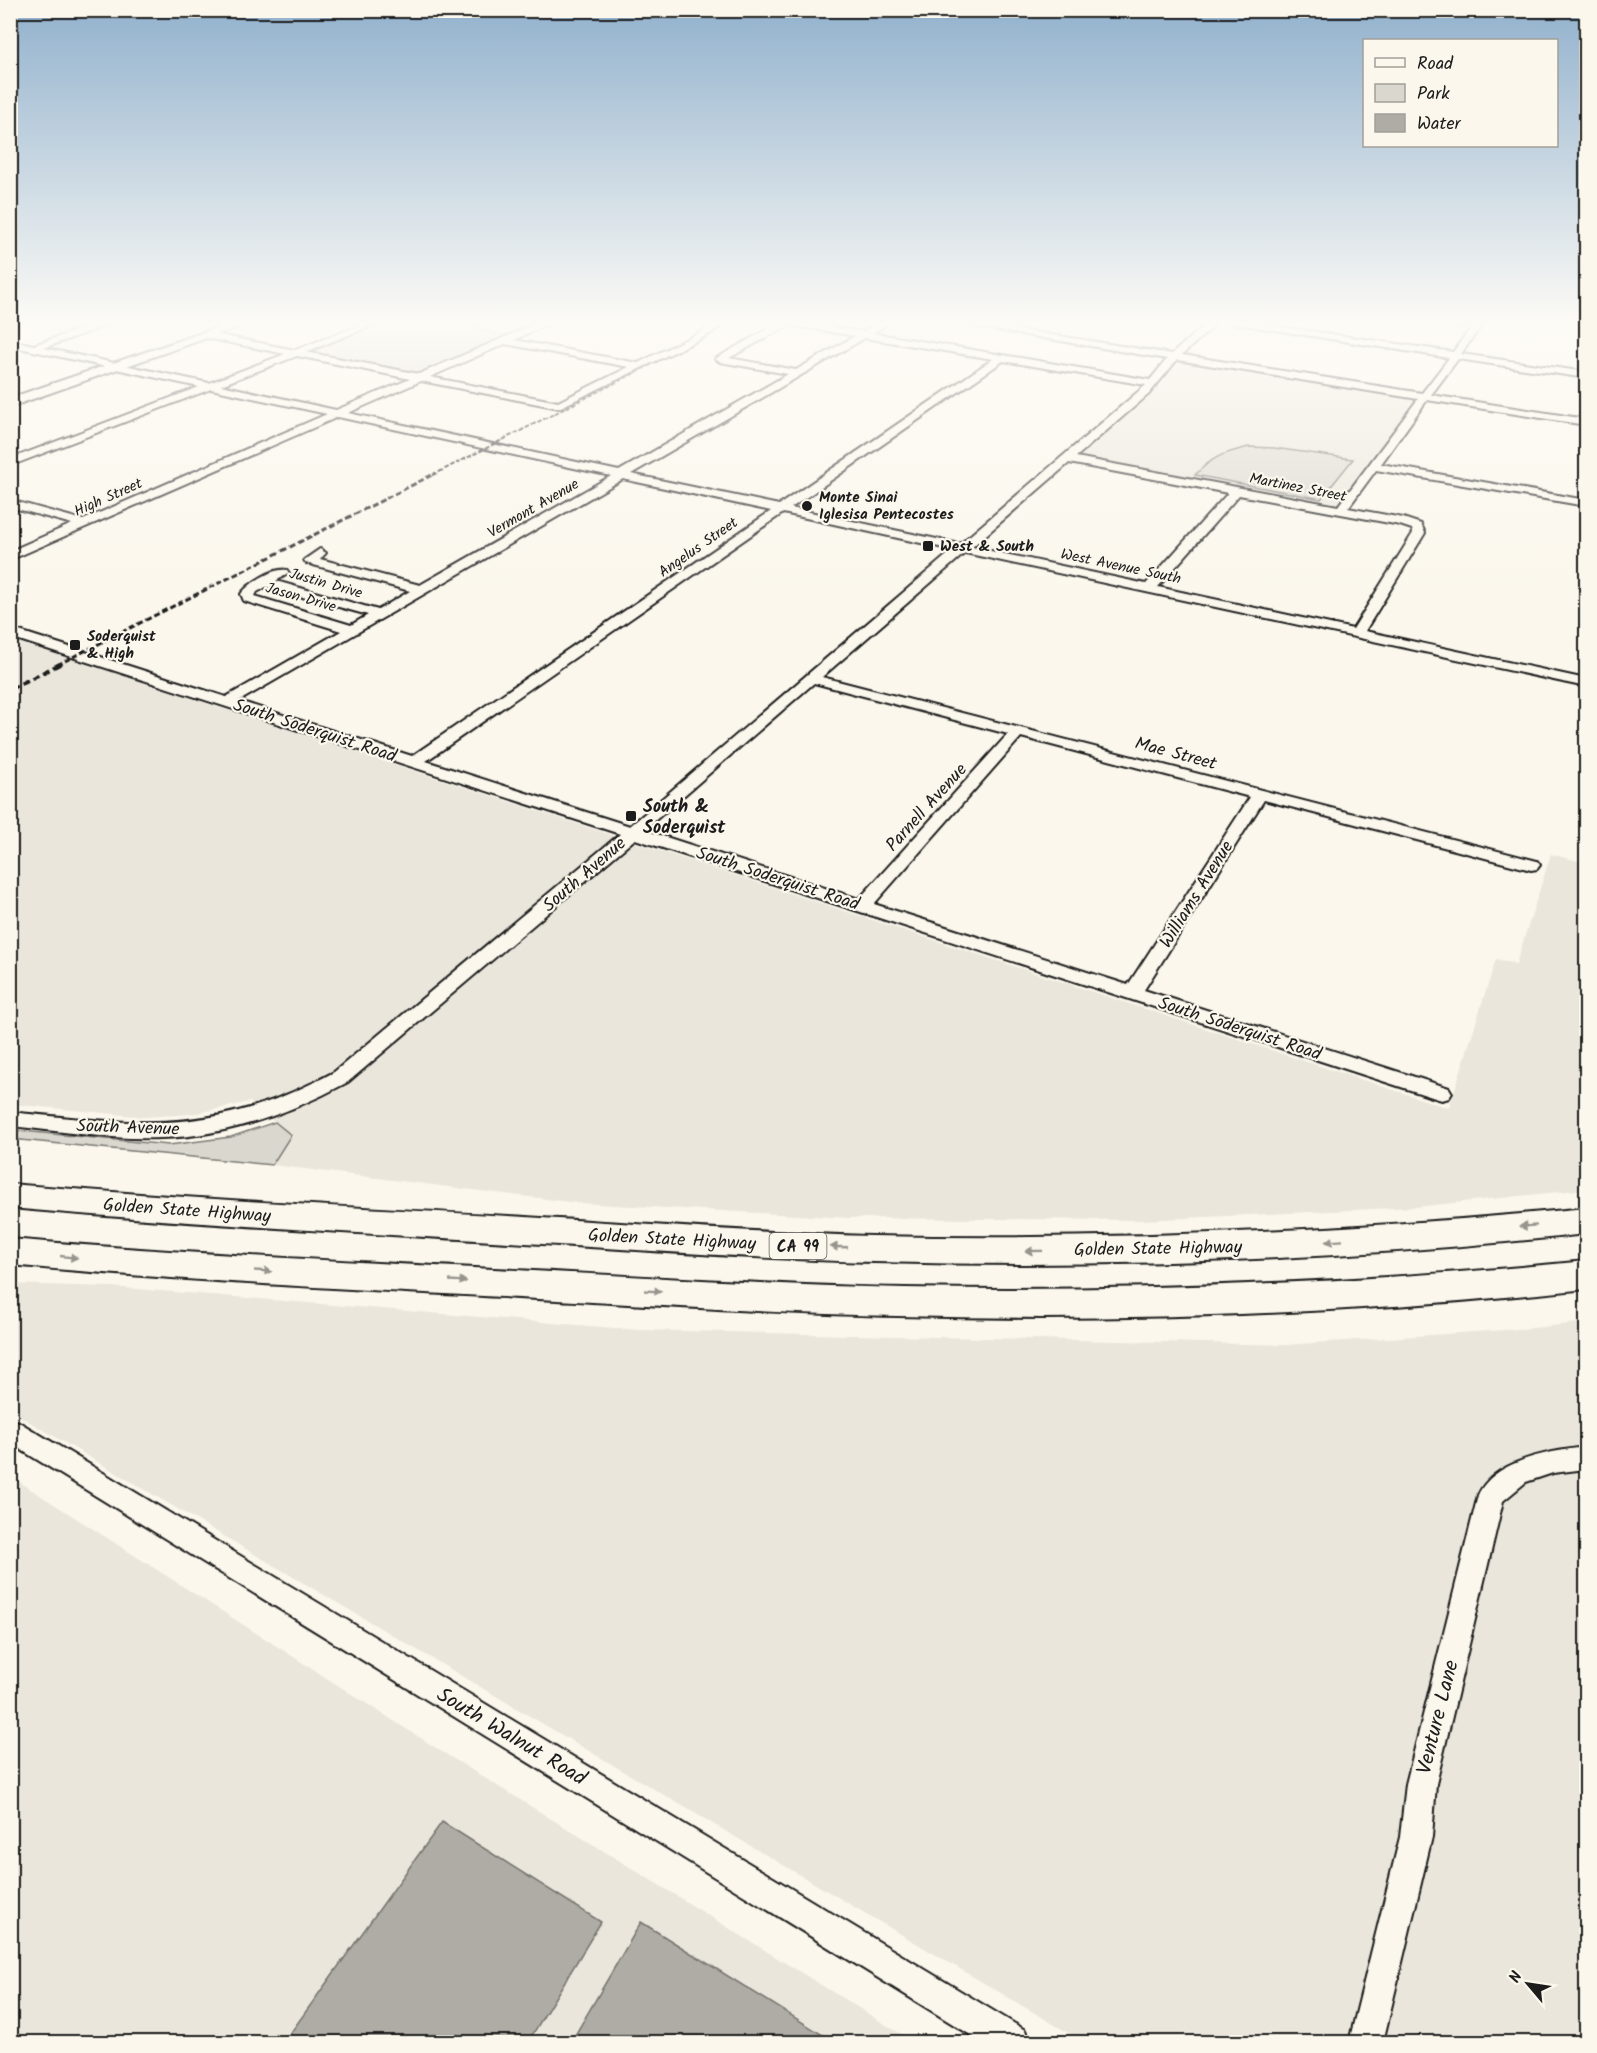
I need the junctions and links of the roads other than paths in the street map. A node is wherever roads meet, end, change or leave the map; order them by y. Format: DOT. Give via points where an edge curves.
graph roads {
  1 [pos="127,418"];
  2 [pos="327,418"];
  3 [pos="360,418"];
  4 [pos="720,418"];
  5 [pos="914,418"];
  6 [pos="1115,418"];
  7 [pos="1409,418"];
  8 [pos="1560,418"];
  9 [pos="1587,422"];
  10 [pos="1067,459"];
  11 [pos="12,461"];
  12 [pos="1374,466"];
  13 [pos="621,475"];
  14 [pos="1236,491"];
  15 [pos="10,503"];
  16 [pos="1587,503"];
  17 [pos="781,509"];
  18 [pos="1341,510"];
  19 [pos="84,524"];
  20 [pos="962,549"];
  21 [pos="10,556"];
  22 [pos="311,560"];
  23 [pos="283,573"];
  24 [pos="264,582"];
  25 [pos="422,590"];
  26 [pos="1149,590"];
  27 [pos="379,614"];
  28 [pos="353,630"];
  29 [pos="10,632"];
  30 [pos="1357,634"];
  31 [pos="811,678"];
  32 [pos="1587,683"];
  33 [pos="227,702"];
  34 [pos="1017,734"];
  35 [pos="415,761"];
  36 [pos="1259,795"];
  37 [pos="633,831"];
  38 [pos="1531,865"];
  39 [pos="863,906"];
  40 [pos="1133,993"];
  41 [pos="1442,1093"];
  42 [pos="10,1119"];
  43 [pos="10,1196"];
  44 [pos="1587,1221"];
  45 [pos="10,1251"];
  46 [pos="1587,1275"];
  47 [pos="10,1430"];
  48 [pos="1587,1458"];
  49 [pos="1012,2043"];
  50 [pos="1366,2043"];
  1 -- 11 [label="street"];
  2 -- 19 [label="street, High Street"];
  3 -- 13 [label="street, West Avenue South"];
  4 -- 13 [label="street, Vermont Avenue"];
  5 -- 17 [label="street, Angelus Street"];
  6 -- 10 [label="street, South Avenue"];
  7 -- 12 [label="street"];
  8 -- 9 [label="street"];
  10 -- 14 [label="street, Martinez Street"];
  10 -- 20 [label="street, South Avenue"];
  12 -- 16 [label="street"];
  12 -- 18 [label="street"];
  13 -- 17 [label="street, West Avenue South"];
  13 -- 25 [label="street, Vermont Avenue"];
  14 -- 18 [label="street, Martinez Street"];
  14 -- 26 [label="street"];
  15 -- 19 [label="street"];
  17 -- 20 [label="street, West Avenue South"];
  17 -- 35 [label="street, Angelus Street"];
  18 -- 30 [label="street, Martinez Street" via="1403,522 1417,527 1419,533"];
  19 -- 21 [label="street, High Street"];
  20 -- 26 [label="street, West Avenue South"];
  20 -- 31 [label="street, South Avenue"];
  22 -- 25 [label="street"];
  23 -- 24 [label="street, Jason Drive"];
  24 -- 27 [label="street, Justin Drive"];
  24 -- 28 [label="street, Jason Drive" via="250,591 249,598"];
  25 -- 27 [label="street, Vermont Avenue"];
  26 -- 30 [label="street, West Avenue South"];
  27 -- 28 [label="street, Vermont Avenue"];
  28 -- 33 [label="street, Vermont Avenue"];
  29 -- 33 [label="street, South Soderquist Road"];
  30 -- 32 [label="street, West Avenue South"];
  31 -- 34 [label="street, Mae Street"];
  31 -- 37 [label="street, South Avenue"];
  33 -- 35 [label="street, South Soderquist Road"];
  34 -- 36 [label="street, Mae Street"];
  34 -- 39 [label="street, Parnell Avenue"];
  35 -- 37 [label="street, South Soderquist Road"];
  36 -- 38 [label="street, Mae Street"];
  36 -- 40 [label="street, Williams Avenue"];
  37 -- 39 [label="street, South Soderquist Road"];
  37 -- 42 [label="street, South Avenue" via="361,1063 310,1094 240,1119 176,1130 122,1130"];
  39 -- 40 [label="street, South Soderquist Road"];
  40 -- 41 [label="street, South Soderquist Road"];
  44 -- 43 [label="highway, Golden State Highway / CA 99, one-way" via="1305,1244 1161,1249 870,1249 142,1208"];
  45 -- 46 [label="highway, one-way" via="125,1263 797,1299 950,1303 1257,1299"];
  47 -- 49 [label="street, South Walnut Road"];
  48 -- 50 [label="street, Venture Lane" via="1553,1462 1517,1474 1491,1495 1421,1784 1416,1838"];
}
